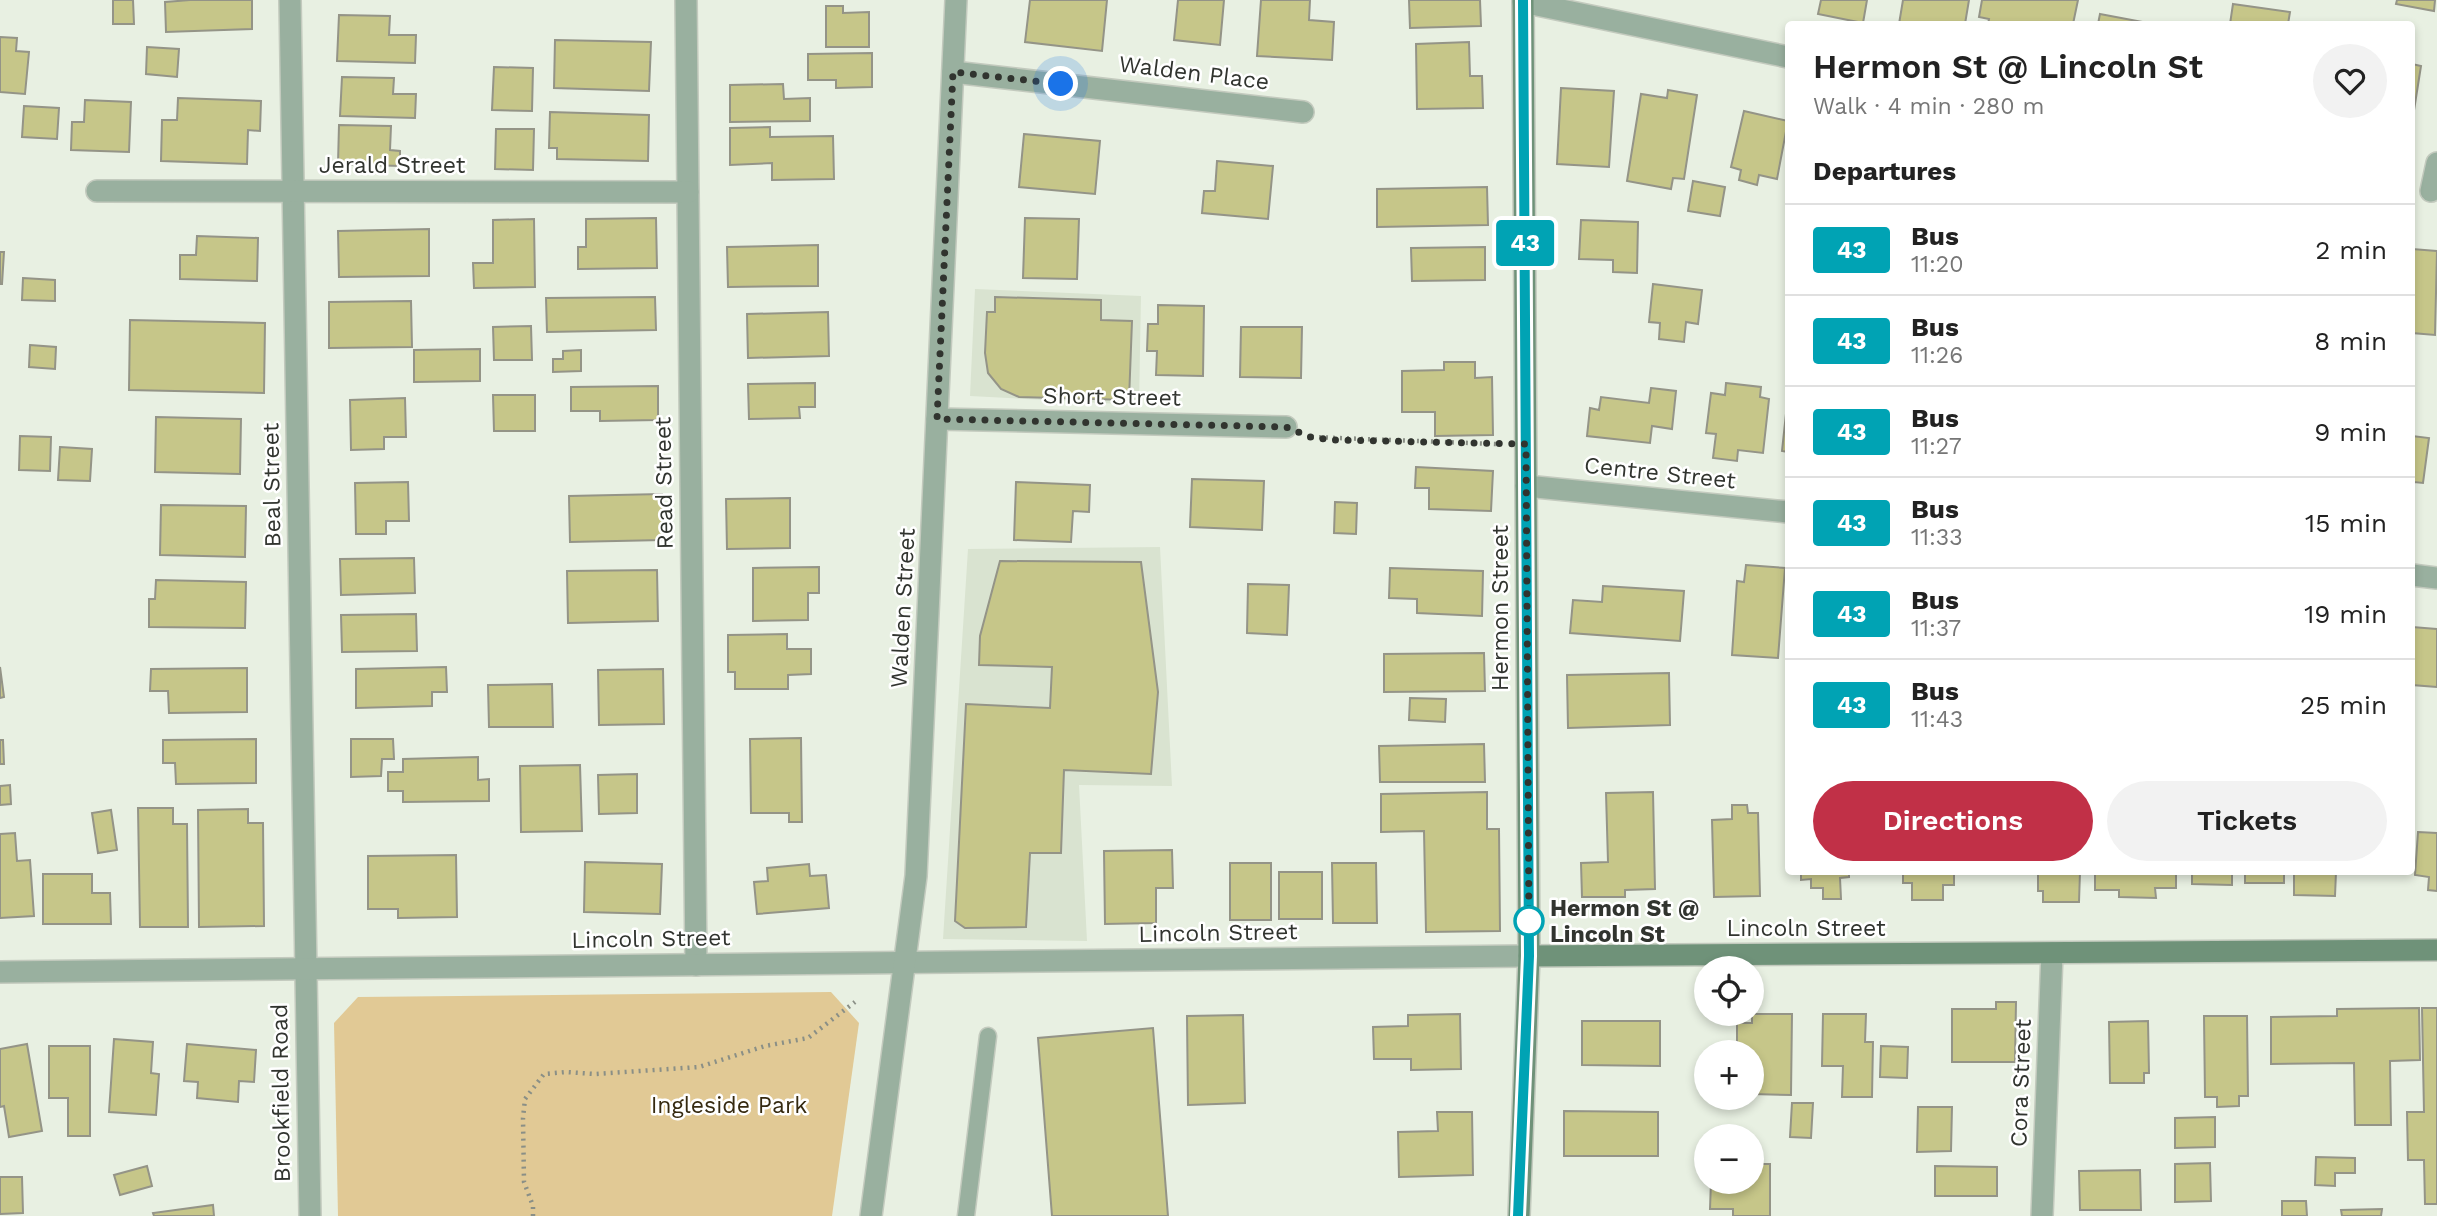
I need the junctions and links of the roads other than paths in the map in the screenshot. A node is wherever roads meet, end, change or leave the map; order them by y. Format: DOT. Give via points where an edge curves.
graph roads {
  1 [pos="290,0"];
  2 [pos="686,0"];
  3 [pos="956,0"];
  4 [pos="1523,1"];
  5 [pos="1785,56"];
  6 [pos="953,72"];
  7 [pos="1303,112"];
  8 [pos="2437,163"];
  9 [pos="2427,190"];
  10 [pos="97,191"];
  11 [pos="294,191"];
  12 [pos="688,192"];
  13 [pos="937,419"];
  14 [pos="1286,427"];
  15 [pos="1526,486"];
  16 [pos="1785,512"];
  17 [pos="2415,575"];
  18 [pos="2437,578"];
  19 [pos="2437,950"];
  20 [pos="2052,953"];
  21 [pos="1529,956"];
  22 [pos="906,963"];
  23 [pos="696,965"];
  24 [pos="304,969"];
  25 [pos="0,972"];
  26 [pos="988,1036"];
  27 [pos="310,1216"];
  28 [pos="872,1216"];
  29 [pos="966,1216"];
  30 [pos="1518,1216"];
  31 [pos="2042,1216"];
  1 -- 11 [label="street, Beal Street"];
  2 -- 12 [label="street, Read Street"];
  3 -- 6 [label="street, Walden Street"];
  4 -- 5 [label="street"];
  4 -- 15 [label="street, Hermon Street"];
  6 -- 7 [label="street, Walden Place"];
  6 -- 13 [label="street, Walden Street"];
  8 -- 9 [label="street"];
  10 -- 11 [label="street, Jerald Street"];
  11 -- 12 [label="street, Jerald Street"];
  11 -- 24 [label="street, Beal Street"];
  12 -- 23 [label="street, Read Street"];
  13 -- 14 [label="street, Short Street"];
  13 -- 22 [label="street, Walden Street" via="918,850"];
  15 -- 16 [label="street, Centre Street"];
  15 -- 21 [label="street, Hermon Street"];
  17 -- 18 [label="street"];
  19 -- 20 [label="street, Lincoln Street"];
  20 -- 21 [label="street, Lincoln Street"];
  20 -- 31 [label="street, Cora Street"];
  21 -- 22 [label="street, Lincoln Street"];
  21 -- 30 [label="street, Hermon Street"];
  22 -- 23 [label="street, Lincoln Street"];
  22 -- 28 [label="street, Walden Street"];
  23 -- 24 [label="street, Lincoln Street"];
  24 -- 25 [label="street, Lincoln Street"];
  24 -- 27 [label="street, Brookfield Road"];
  26 -- 29 [label="lane"];
}
